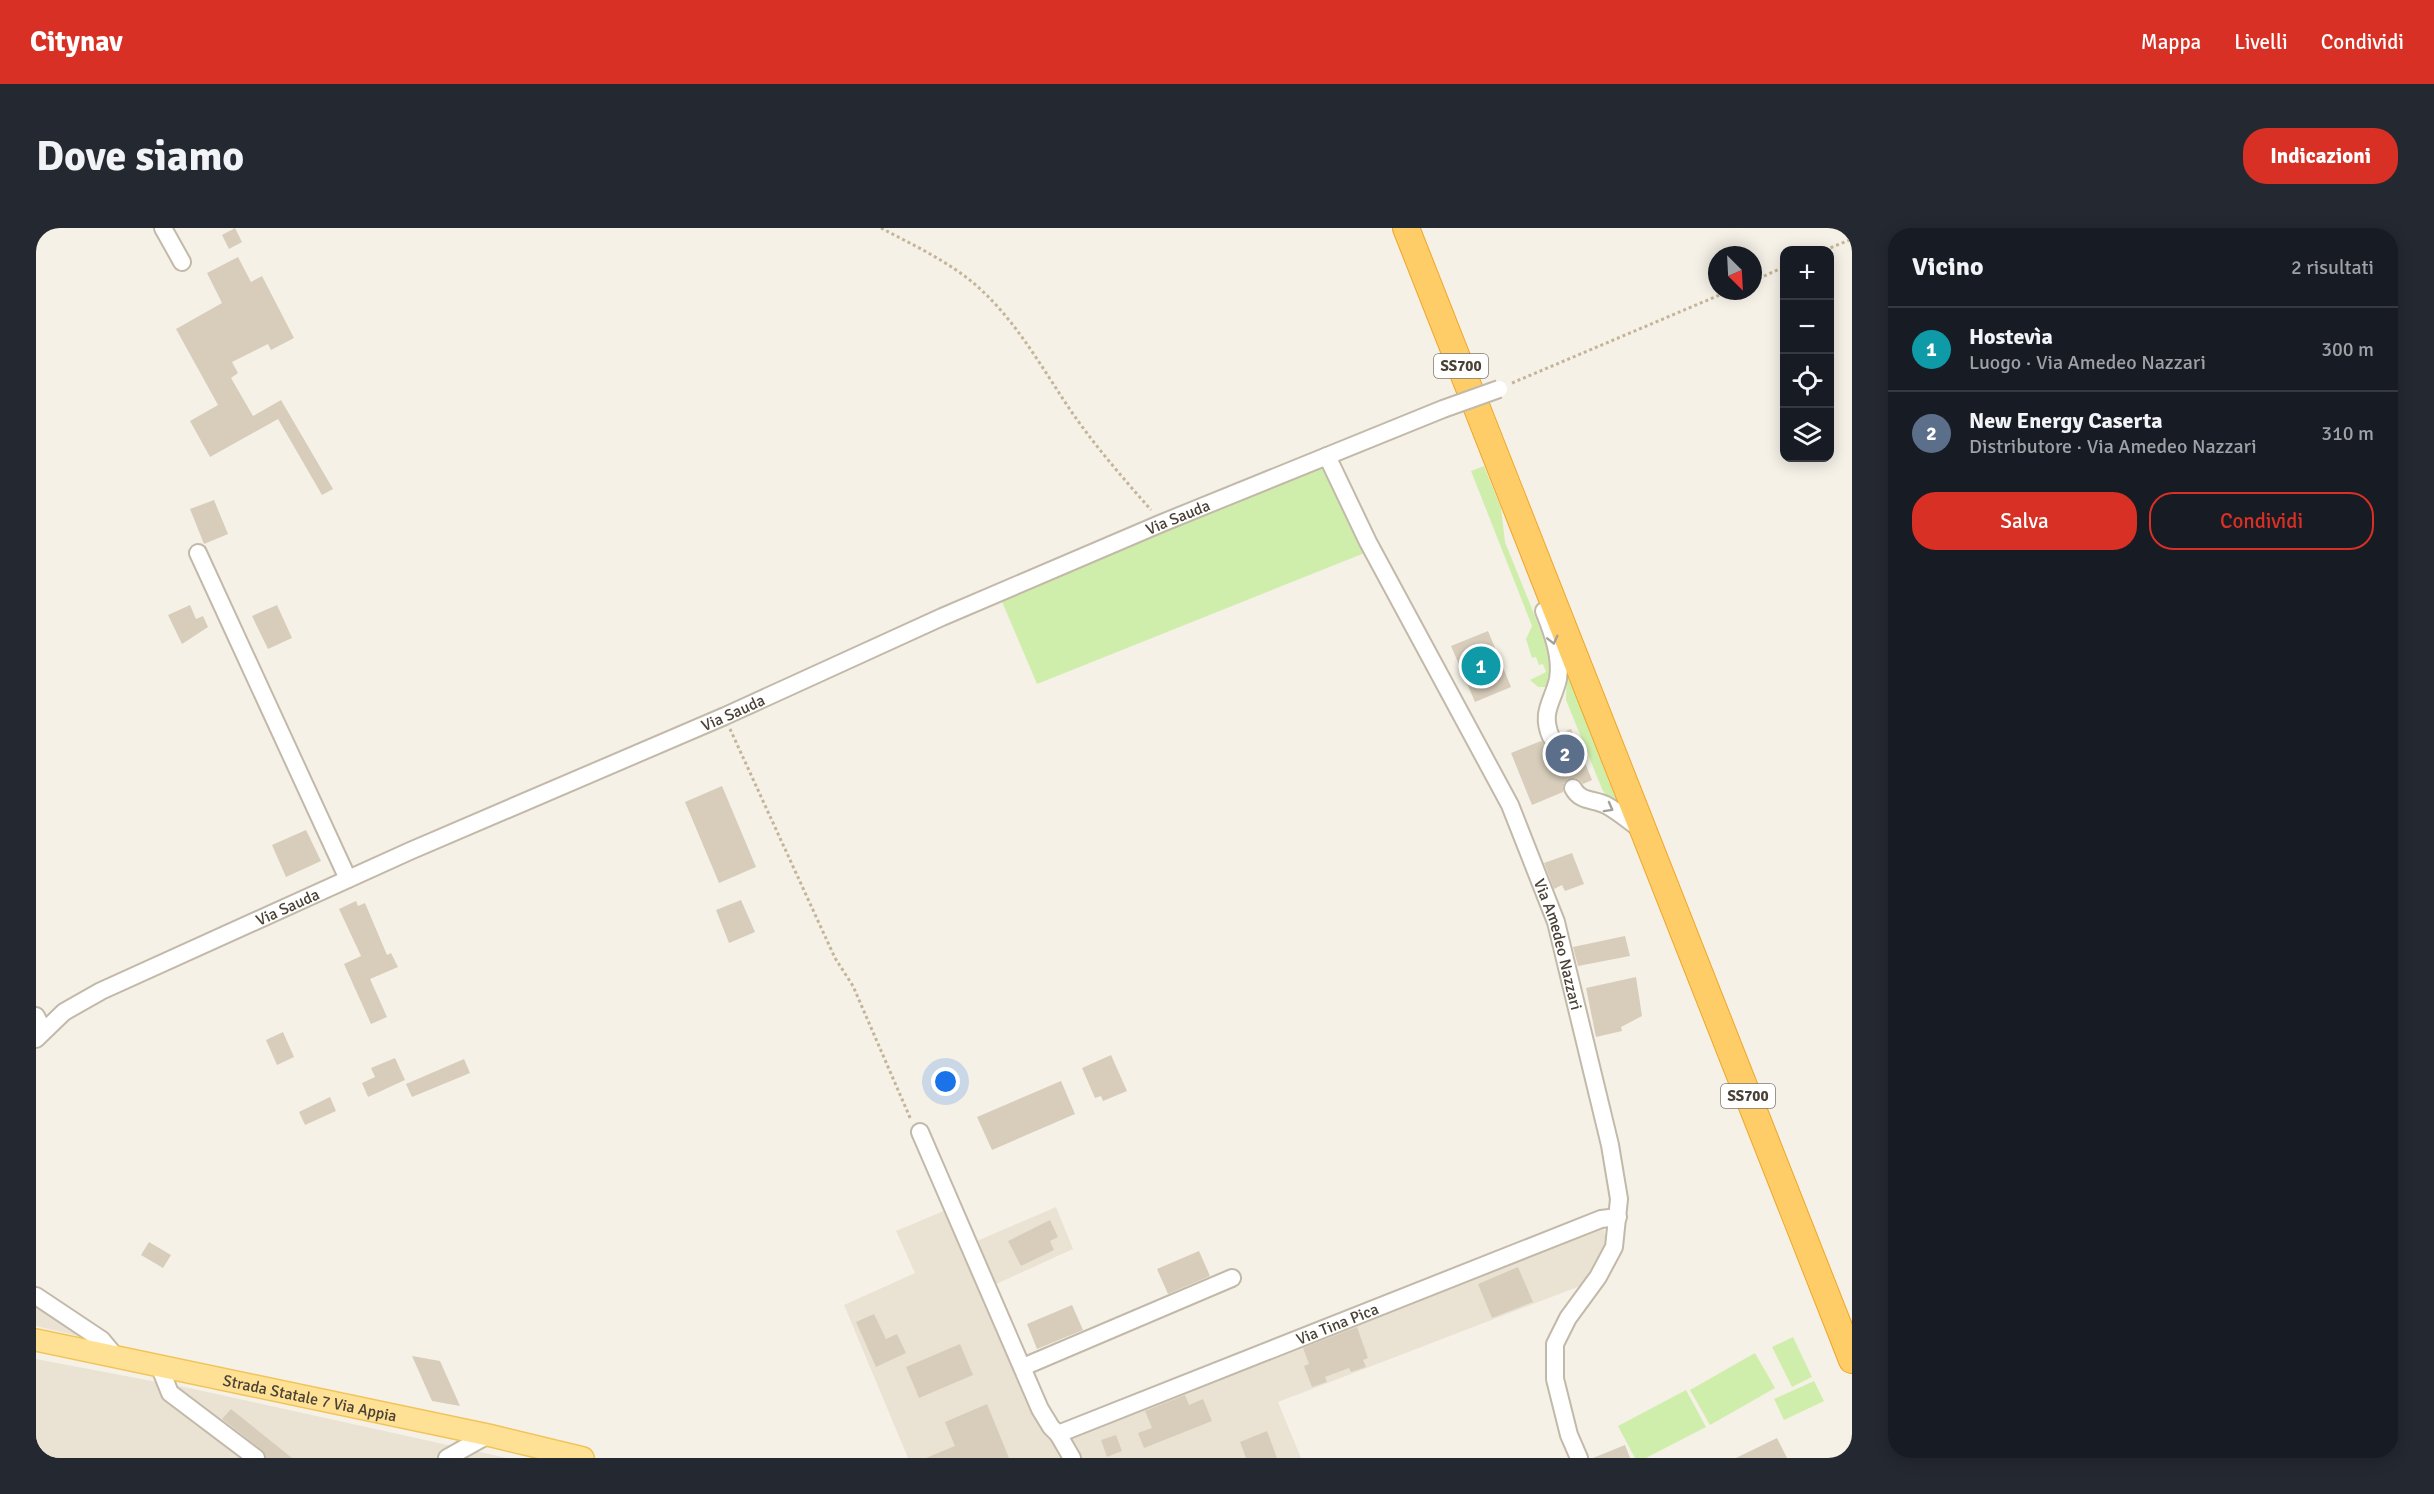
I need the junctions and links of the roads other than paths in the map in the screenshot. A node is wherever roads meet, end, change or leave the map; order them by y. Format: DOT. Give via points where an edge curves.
graph roads {
  1 [pos="163,228"];
  2 [pos="1407,228"];
  3 [pos="182,262"];
  4 [pos="1499,389"];
  5 [pos="1328,456"];
  6 [pos="1515,504"];
  7 [pos="198,553"];
  8 [pos="1551,737"];
  9 [pos="1572,788"];
  10 [pos="1644,831"];
  11 [pos="348,879"];
  12 [pos="38,1028"];
  13 [pos="920,1132"];
  14 [pos="1618,1217"];
  15 [pos="1232,1278"];
  16 [pos="36,1296"];
  17 [pos="36,1340"];
  18 [pos="116,1357"];
  19 [pos="1852,1360"];
  20 [pos="1023,1367"];
  21 [pos="160,1368"];
  22 [pos="1058,1434"];
  23 [pos="488,1436"];
  24 [pos="256,1458"];
  25 [pos="447,1458"];
  26 [pos="583,1458"];
  27 [pos="1072,1458"];
  28 [pos="1579,1458"];
  1 -- 3 [label="street"];
  2 -- 6 [label="highway, SS700"];
  4 -- 5 [label="street, Via Sauda, bridge"];
  5 -- 11 [label="street, Via Sauda" via="942,617 725,716"];
  5 -- 14 [label="street, Via Amedeo Nazzari" via="1368,542 1520,829 1556,922 1610,1145"];
  6 -- 8 [label="street, one-way" via="1514,534 1549,624 1558,660 1558,678 1546,710"];
  6 -- 10 [label="highway, SS700"];
  7 -- 11 [label="street"];
  9 -- 10 [label="street, one-way" via="1584,799 1604,804"];
  10 -- 19 [label="highway, SS700"];
  11 -- 12 [label="street, Via Sauda" via="101,991"];
  13 -- 20 [label="street"];
  14 -- 22 [label="street, Via Tina Pica" via="1601,1219"];
  14 -- 28 [label="street, Via Amedeo Nazzari" via="1614,1246 1604,1267 1555,1344 1555,1379"];
  15 -- 20 [label="street"];
  16 -- 18 [label="street" via="102,1340"];
  17 -- 18 [label="main road, Strada Statale 7 Via Appia"];
  18 -- 21 [label="main road, Strada Statale 7 Via Appia"];
  20 -- 22 [label="street" via="1040,1409"];
  21 -- 23 [label="main road, Strada Statale 7 Via Appia"];
  21 -- 24 [label="street" via="170,1393"];
  22 -- 27 [label="street"];
  23 -- 25 [label="street"];
  23 -- 26 [label="main road, Strada Statale 7 Via Appia"];
}
